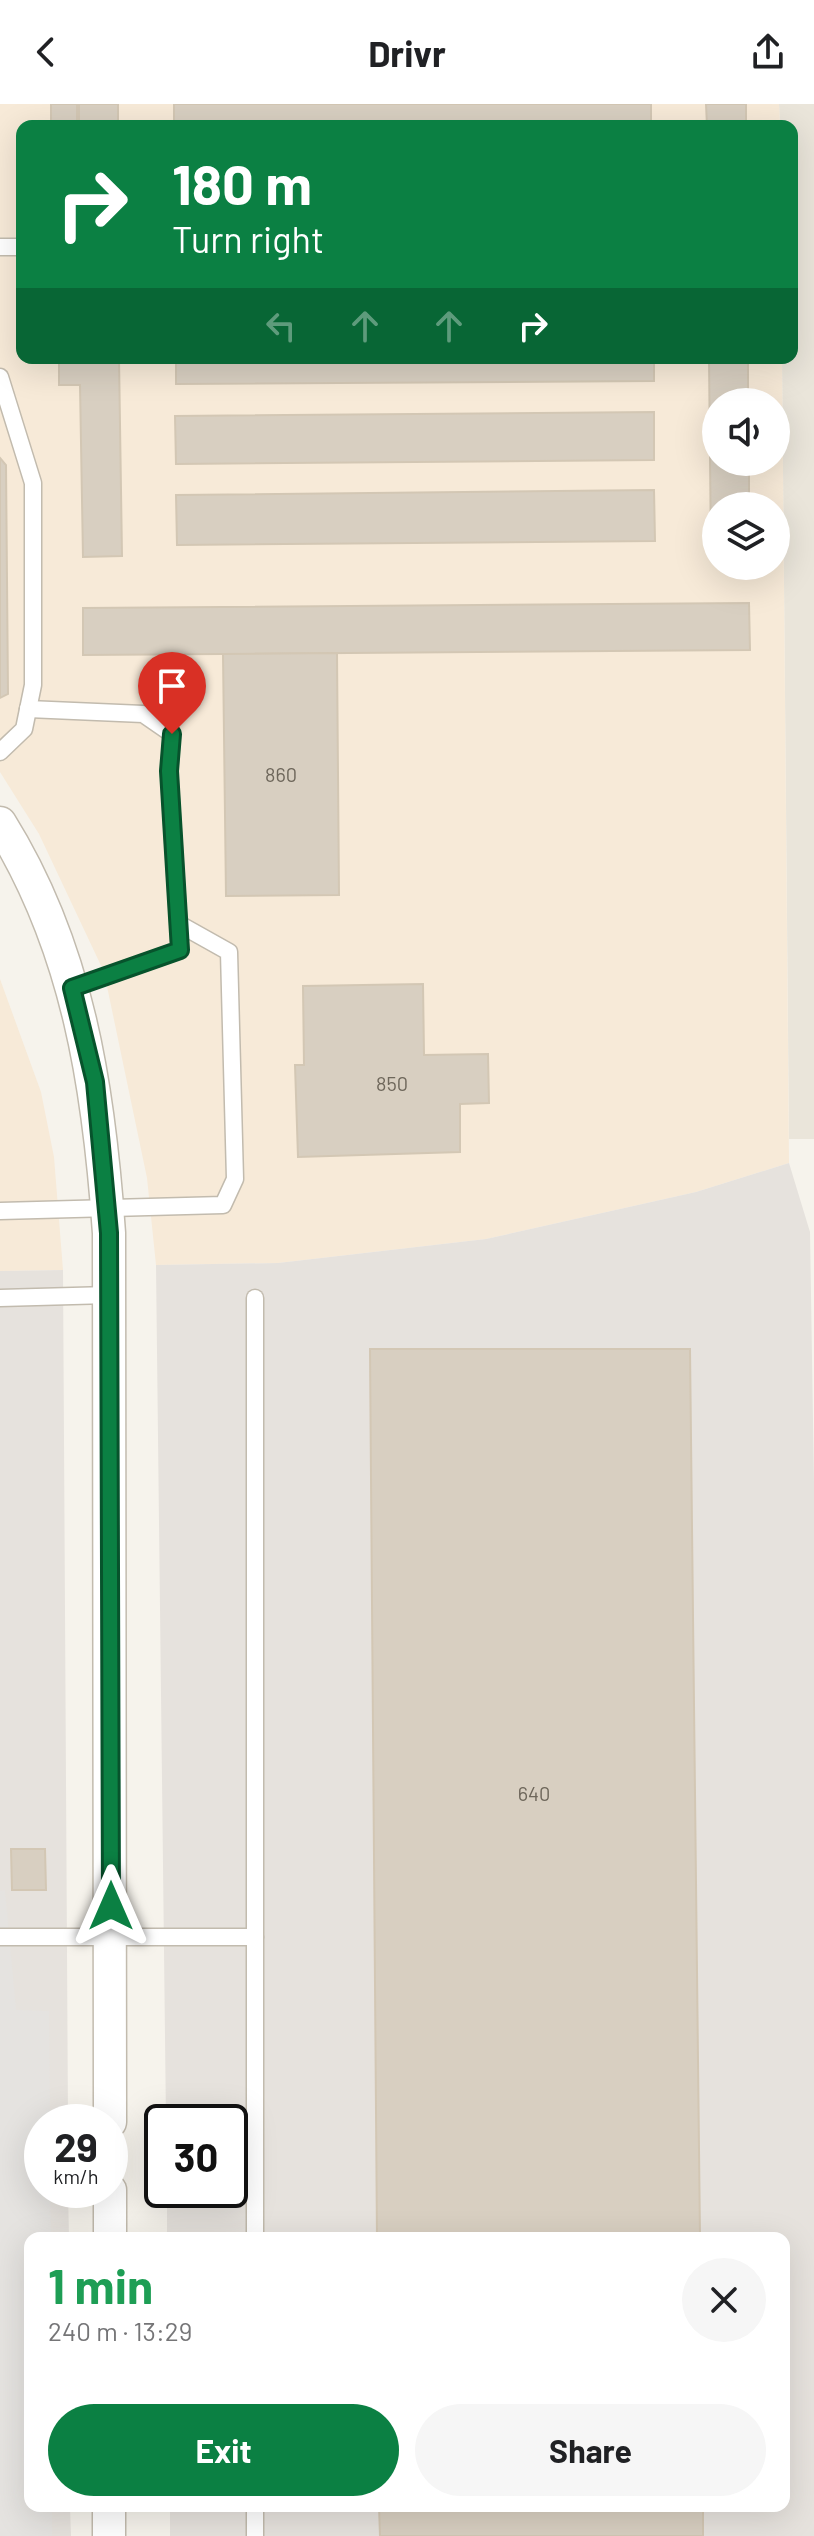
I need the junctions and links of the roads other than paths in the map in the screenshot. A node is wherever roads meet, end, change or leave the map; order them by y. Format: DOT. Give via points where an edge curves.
graph roads {
  1 [pos="0,377"];
  2 [pos="28,709"];
  3 [pos="0,752"];
  4 [pos="0,823"];
  5 [pos="179,924"];
  6 [pos="72,988"];
  7 [pos="108,1208"];
  8 [pos="0,1211"];
  9 [pos="109,1295"];
  10 [pos="0,1298"];
  11 [pos="255,1298"];
  12 [pos="0,1937"];
  13 [pos="111,1937"];
  14 [pos="255,1937"];
  15 [pos="110,2104"];
  16 [pos="110,2208"];
  17 [pos="110,2232"];
  18 [pos="255,2232"];
  19 [pos="109,2512"];
  20 [pos="255,2512"];
  21 [pos="109,2536"];
  22 [pos="255,2536"];
  1 -- 2 [label="lane" via="33,483 33,685"];
  2 -- 3 [label="lane" via="24,729"];
  2 -- 5 [label="lane" via="143,714 172,734 169,771"];
  4 -- 6 [label="street" via="41,898"];
  5 -- 6 [label="lane" via="180,950"];
  5 -- 7 [label="lane" via="229,952 235,1179 223,1205"];
  6 -- 7 [label="street" via="95,1082"];
  7 -- 8 [label="lane"];
  7 -- 9 [label="street"];
  9 -- 10 [label="lane"];
  9 -- 13 [label="street"];
  11 -- 14 [label="lane"];
  12 -- 13 [label="lane"];
  13 -- 14 [label="lane"];
  13 -- 15 [label="street"];
  14 -- 18 [label="lane"];
  16 -- 17 [label="street"];
  19 -- 21 [label="street"];
  20 -- 22 [label="lane"];
}
